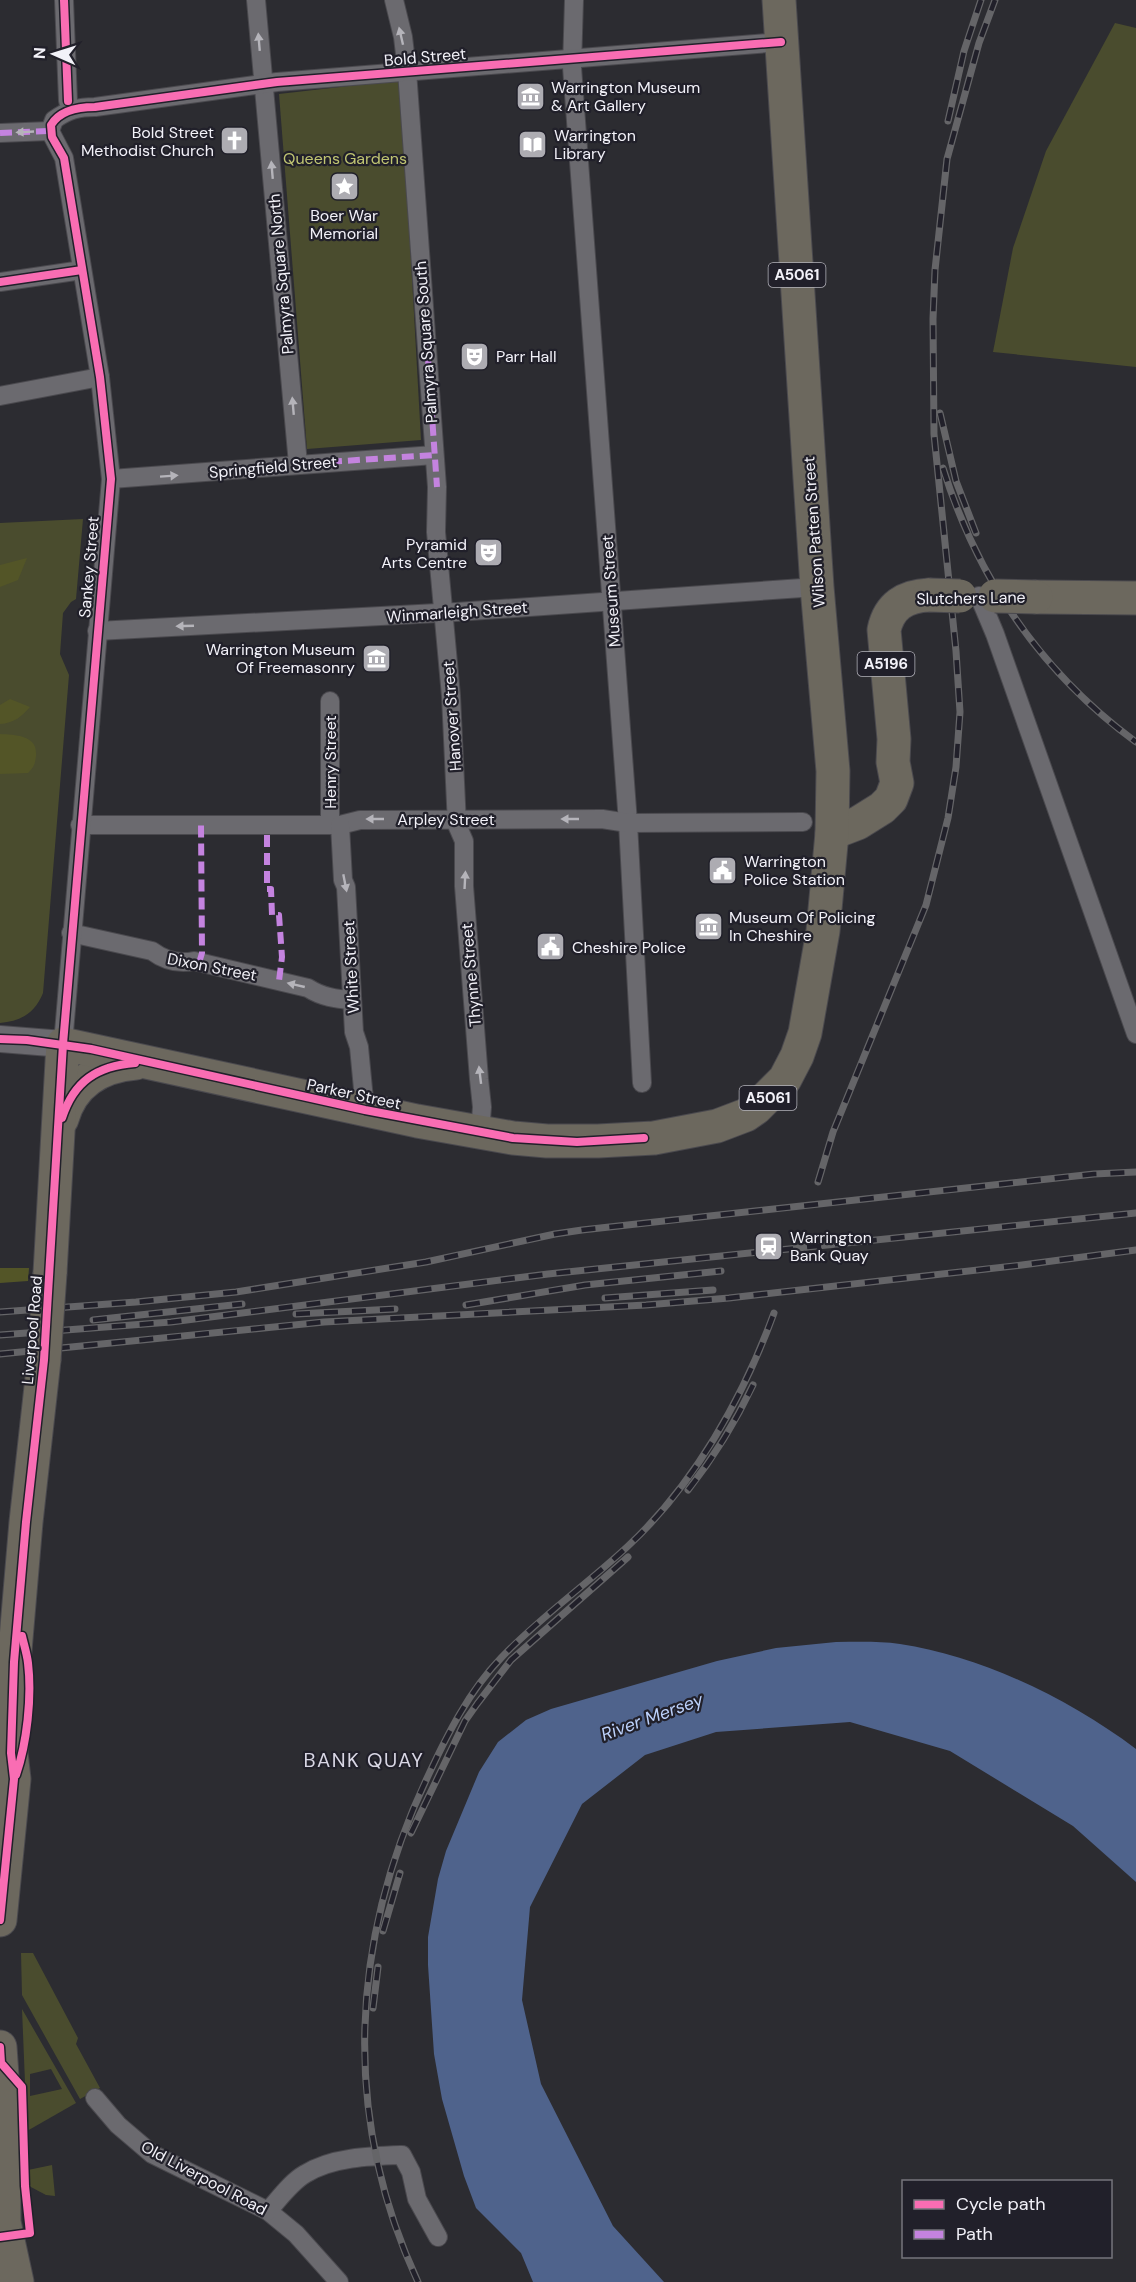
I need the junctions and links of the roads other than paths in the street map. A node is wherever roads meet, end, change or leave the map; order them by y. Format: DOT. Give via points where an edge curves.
graph roads {
  1 [pos="64,0"];
  2 [pos="256,0"];
  3 [pos="394,0"];
  4 [pos="574,0"];
  5 [pos="779,0"];
  6 [pos="781,42"];
  7 [pos="572,58"];
  8 [pos="407,71"];
  9 [pos="263,83"];
  10 [pos="70,105"];
  11 [pos="50,131"];
  12 [pos="0,133"];
  13 [pos="82,270"];
  14 [pos="0,282"];
  15 [pos="100,378"];
  16 [pos="0,396"];
  17 [pos="434,455"];
  18 [pos="298,464"];
  19 [pos="111,480"];
  20 [pos="817,587"];
  21 [pos="966,596"];
  22 [pos="1136,598"];
  23 [pos="611,601"];
  24 [pos="444,613"];
  25 [pos="97,631"];
  26 [pos="330,701"];
  27 [pos="457,819"];
  28 [pos="823,819"];
  29 [pos="628,823"];
  30 [pos="335,824"];
  31 [pos="80,825"];
  32 [pos="71,933"];
  33 [pos="352,1000"];
  34 [pos="1136,1034"];
  35 [pos="0,1039"];
  36 [pos="63,1044"];
  37 [pos="795,1060"];
  38 [pos="144,1062"];
  39 [pos="642,1083"];
  40 [pos="365,1110"];
  41 [pos="480,1133"];
  42 [pos="57,1137"];
  43 [pos="19,1618"];
  44 [pos="7,1718"];
  45 [pos="14,1779"];
  46 [pos="0,1920"];
  47 [pos="0,2047"];
  48 [pos="95,2098"];
  49 [pos="268,2211"];
  50 [pos="438,2237"];
  51 [pos="0,2276"];
  52 [pos="8,2282"];
  53 [pos="17,2282"];
  54 [pos="339,2282"];
  1 -- 10 [label="street"];
  9 -- 2 [label="street, Palmyra Square North, one-way"];
  8 -- 3 [label="street, Palmyra Square South, one-way"];
  4 -- 7 [label="street, Museum Street"];
  5 -- 6 [label="highway, Wilson Patten Street / A5061"];
  6 -- 7 [label="street, Bold Street"];
  6 -- 20 [label="highway, Wilson Patten Street / A5061"];
  7 -- 8 [label="street, Bold Street"];
  7 -- 23 [label="street, Museum Street"];
  8 -- 9 [label="street, Bold Street"];
  8 -- 17 [label="street, Palmyra Square South"];
  9 -- 10 [label="street, Bold Street"];
  18 -- 9 [label="street, Palmyra Square North, one-way"];
  10 -- 11 [label="street" via="54,120"];
  11 -- 12 [label="street, one-way"];
  11 -- 13 [label="street, Sankey Street" via="64,158"];
  13 -- 14 [label="street"];
  13 -- 15 [label="street, Sankey Street"];
  15 -- 16 [label="street"];
  15 -- 19 [label="street, Sankey Street"];
  17 -- 18 [label="street, Springfield Street"];
  17 -- 24 [label="street, Palmyra Square South"];
  19 -- 18 [label="street, Springfield Street, one-way"];
  19 -- 25 [label="street, Sankey Street"];
  20 -- 23 [label="street, Winmarleigh Street"];
  20 -- 28 [label="highway, Wilson Patten Street / A5061" via="831,745"];
  21 -- 22 [label="highway, Slutchers Lane / A5196, bridge"];
  21 -- 28 [label="highway, Slutchers Lane / A5196" via="915,597 889,613 884,630 893,762 874,787"];
  21 -- 34 [label="street" via="999,645"];
  23 -- 24 [label="street, Winmarleigh Street"];
  23 -- 29 [label="street, Museum Street"];
  24 -- 25 [label="street, Winmarleigh Street, one-way"];
  24 -- 27 [label="street, Hanover Street"];
  25 -- 31 [label="street, Sankey Street"];
  26 -- 30 [label="street, Henry Street"];
  29 -- 27 [label="street, Arpley Street, one-way" via="602,819"];
  27 -- 30 [label="street, Arpley Street, one-way"];
  41 -- 27 [label="street, Thynne Street, one-way" via="482,1088 464,886 465,841"];
  28 -- 29 [label="street, Arpley Street"];
  28 -- 37 [label="highway, Wilson Patten Street / A5061" via="823,932 805,1033"];
  29 -- 39 [label="street, Museum Street"];
  30 -- 31 [label="street, Arpley Street"];
  30 -- 33 [label="street, White Street, one-way" via="346,887"];
  31 -- 32 [label="street, Sankey Street"];
  33 -- 32 [label="street, Dixon Street, one-way"];
  32 -- 36 [label="street, Sankey Street"];
  33 -- 40 [label="street, White Street"];
  35 -- 36 [label="street"];
  36 -- 38 [label="highway, Parker Street / A5061"];
  36 -- 42 [label="highway, Liverpool Road"];
  37 -- 41 [label="highway, Parker Street / A5061" via="780,1085 756,1108 695,1131 654,1138 577,1142"];
  38 -- 40 [label="highway, Parker Street / A5061"];
  38 -- 42 [label="highway" via="100,1070 78,1086"];
  40 -- 41 [label="highway, Parker Street / A5061"];
  42 -- 43 [label="highway, Liverpool Road, bridge" via="44,1360"];
  43 -- 44 [label="highway, Liverpool Road"];
  43 -- 45 [label="highway, Liverpool Road" via="28,1672 27,1717 23,1755"];
  44 -- 45 [label="highway, Liverpool Road"];
  45 -- 46 [label="highway, Liverpool Road"];
  47 -- 53 [label="highway" via="4,2222"];
  48 -- 49 [label="street, Old Liverpool Road" via="118,2125 152,2154"];
  49 -- 50 [label="street" via="303,2174 325,2164 402,2155 411,2172 417,2199"];
  49 -- 54 [label="street, Old Liverpool Road" via="296,2234"];
  51 -- 52 [label="highway"];
}
